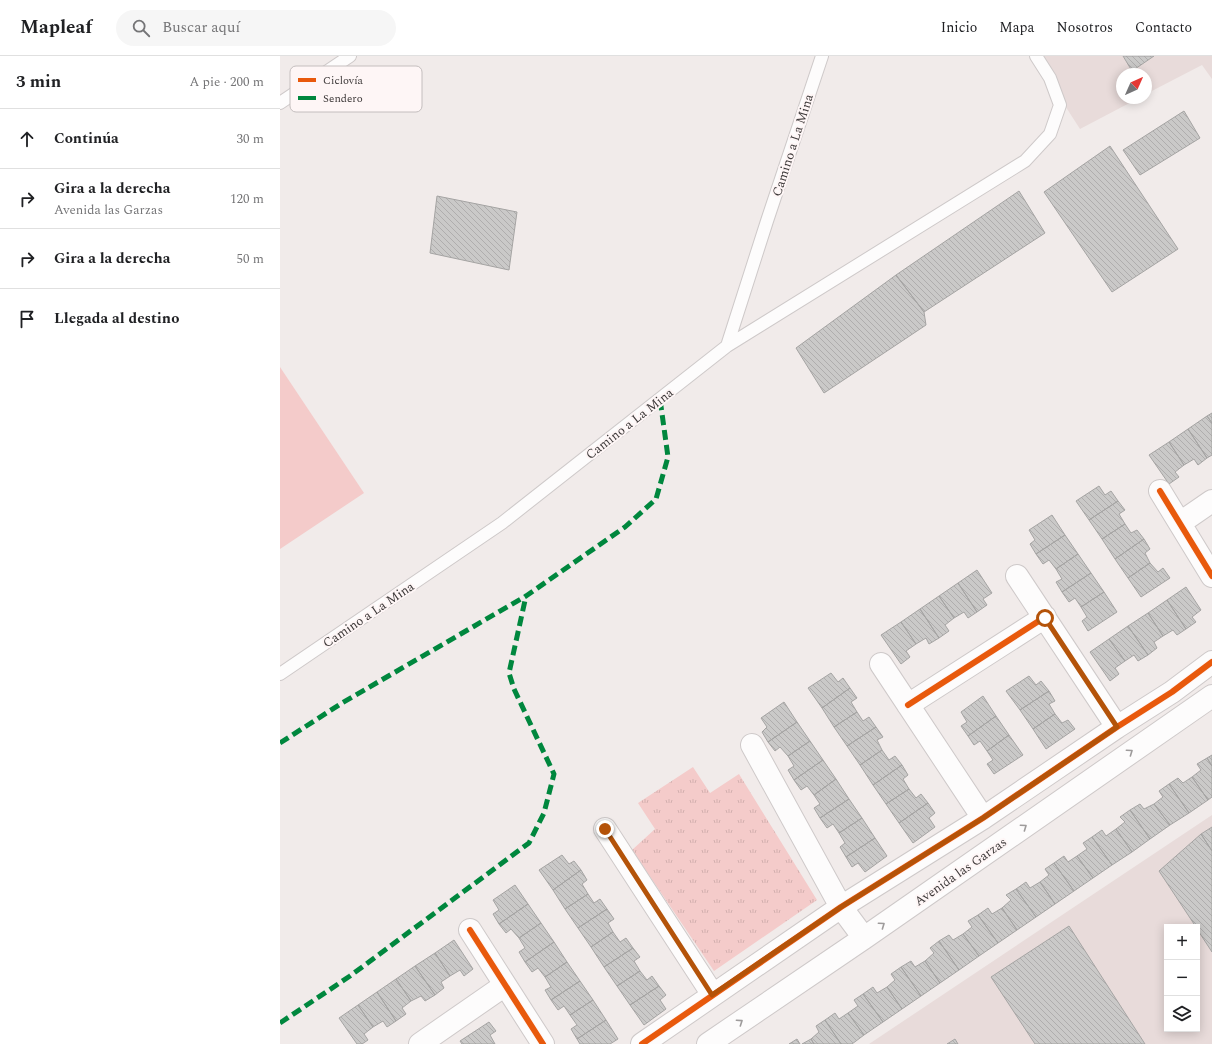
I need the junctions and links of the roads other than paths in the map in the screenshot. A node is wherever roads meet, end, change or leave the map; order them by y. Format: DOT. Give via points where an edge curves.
graph roads {
  1 [pos="350,56"];
  2 [pos="822,56"];
  3 [pos="1036,56"];
  4 [pos="335,66"];
  5 [pos="290,96"];
  6 [pos="280,103"];
  7 [pos="727,346"];
  8 [pos="1160,491"];
  9 [pos="1212,501"];
  10 [pos="1180,523"];
  11 [pos="1017,576"];
  12 [pos="1212,576"];
  13 [pos="1045,618"];
  14 [pos="1212,662"];
  15 [pos="881,664"];
  16 [pos="280,674"];
  17 [pos="1172,692"];
  18 [pos="1212,696"];
  19 [pos="908,704"];
  20 [pos="1186,713"];
  21 [pos="1117,727"];
  22 [pos="752,745"];
  23 [pos="983,818"];
  24 [pos="605,829"];
  25 [pos="841,907"];
  26 [pos="470,930"];
  27 [pos="864,938"];
  28 [pos="505,984"];
  29 [pos="712,995"];
  30 [pos="420,1044"];
  31 [pos="543,1044"];
  32 [pos="642,1044"];
  33 [pos="708,1044"];
  1 -- 4 [label="lane"];
  2 -- 7 [label="lane, Camino a La Mina"];
  3 -- 7 [label="lane" via="1050,78 1060,105 1050,134 1025,161"];
  5 -- 6 [label="lane"];
  7 -- 16 [label="lane, Camino a La Mina" via="502,523"];
  8 -- 10 [label="street"];
  9 -- 10 [label="street"];
  10 -- 12 [label="street"];
  11 -- 13 [label="street"];
  13 -- 19 [label="street"];
  13 -- 21 [label="street"];
  14 -- 17 [label="street"];
  15 -- 19 [label="street"];
  17 -- 20 [label="street"];
  17 -- 21 [label="street"];
  18 -- 20 [label="street, Avenida las Garzas"];
  19 -- 23 [label="street"];
  27 -- 20 [label="street, Avenida las Garzas, one-way"];
  21 -- 23 [label="street"];
  22 -- 25 [label="street"];
  23 -- 25 [label="street"];
  24 -- 29 [label="street"];
  25 -- 27 [label="street"];
  25 -- 29 [label="street"];
  26 -- 28 [label="street"];
  33 -- 27 [label="street, Avenida las Garzas, one-way"];
  28 -- 30 [label="street"];
  28 -- 31 [label="street"];
  29 -- 32 [label="street"];
}
